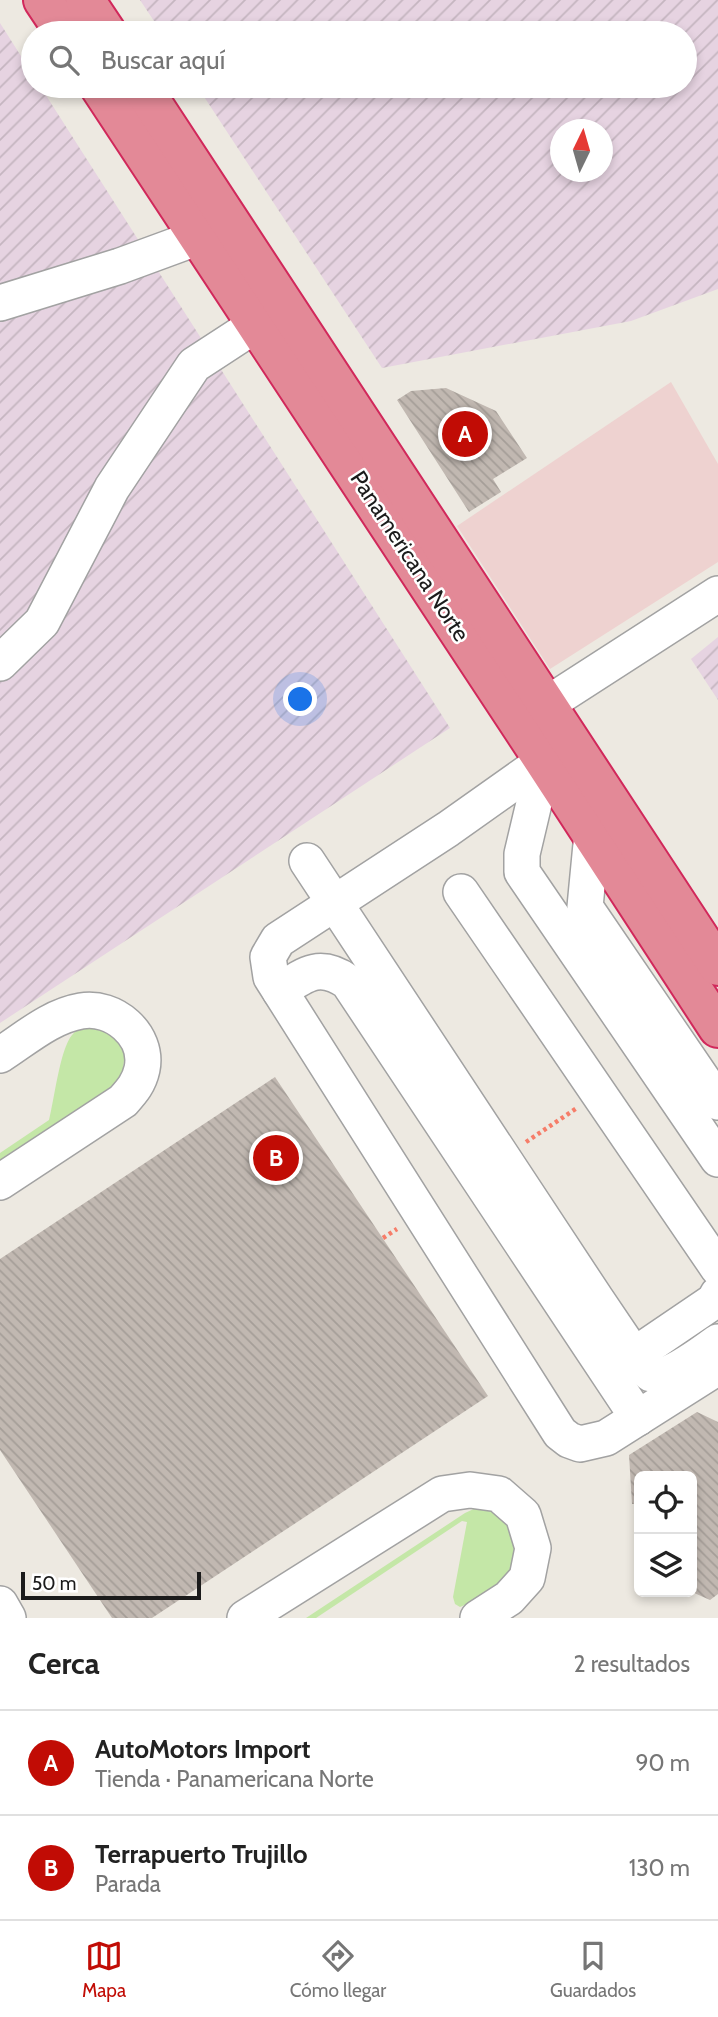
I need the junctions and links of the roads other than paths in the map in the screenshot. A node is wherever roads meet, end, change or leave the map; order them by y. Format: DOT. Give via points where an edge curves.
graph roads {
  1 [pos="43,0"];
  2 [pos="85,0"];
  3 [pos="57,21"];
  4 [pos="99,21"];
  5 [pos="107,98"];
  6 [pos="149,98"];
  7 [pos="199,236"];
  8 [pos="0,303"];
  9 [pos="257,324"];
  10 [pos="718,594"];
  11 [pos="0,663"];
  12 [pos="533,713"];
  13 [pos="559,752"];
  14 [pos="592,834"];
  15 [pos="307,861"];
  16 [pos="461,892"];
  17 [pos="335,902"];
  18 [pos="718,965"];
  19 [pos="280,991"];
  20 [pos="718,1028"];
  21 [pos="0,1055"];
  22 [pos="718,1102"];
  23 [pos="718,1159"];
  24 [pos="0,1182"];
  25 [pos="718,1268"];
  26 [pos="718,1294"];
  27 [pos="718,1342"];
  28 [pos="634,1356"];
  29 [pos="718,1367"];
  30 [pos="638,1418"];
  31 [pos="0,1604"];
  32 [pos="8,1618"];
  33 [pos="245,1618"];
  34 [pos="478,1618"];
  1 -- 3 [label="highway"];
  2 -- 4 [label="highway"];
  5 -- 7 [label="highway, Panamericana Norte"];
  6 -- 12 [label="highway, Panamericana Norte"];
  7 -- 8 [label="street"];
  7 -- 9 [label="highway, Panamericana Norte"];
  9 -- 11 [label="street" via="194,365 112,488 42,622"];
  9 -- 12 [label="highway, Panamericana Norte"];
  10 -- 12 [label="street"];
  12 -- 13 [label="highway, Panamericana Norte"];
  13 -- 14 [label="highway, Panamericana Norte"];
  13 -- 17 [label="street"];
  13 -- 18 [label="highway, Panamericana Norte"];
  13 -- 23 [label="street" via="522,853 522,872"];
  14 -- 20 [label="highway, Panamericana Norte"];
  14 -- 22 [label="street" via="585,907"];
  15 -- 17 [label="street"];
  16 -- 25 [label="street"];
  17 -- 19 [label="street" via="278,940 268,957 271,977"];
  17 -- 28 [label="street"];
  19 -- 30 [label="street" via="311,972 327,971 348,982"];
  19 -- 30 [label="street" via="560,1433 580,1444 592,1442"];
  21 -- 24 [label="street" via="58,1018 83,1010 108,1012 131,1028 141,1048 143,1067 136,1087 123,1101"];
  26 -- 28 [label="street"];
  27 -- 28 [label="street" via="661,1375 650,1374"];
  29 -- 30 [label="street"];
  31 -- 32 [label="street"];
  33 -- 34 [label="street" via="442,1494 470,1490 499,1494 523,1515 533,1548 527,1578 509,1598"];
}
